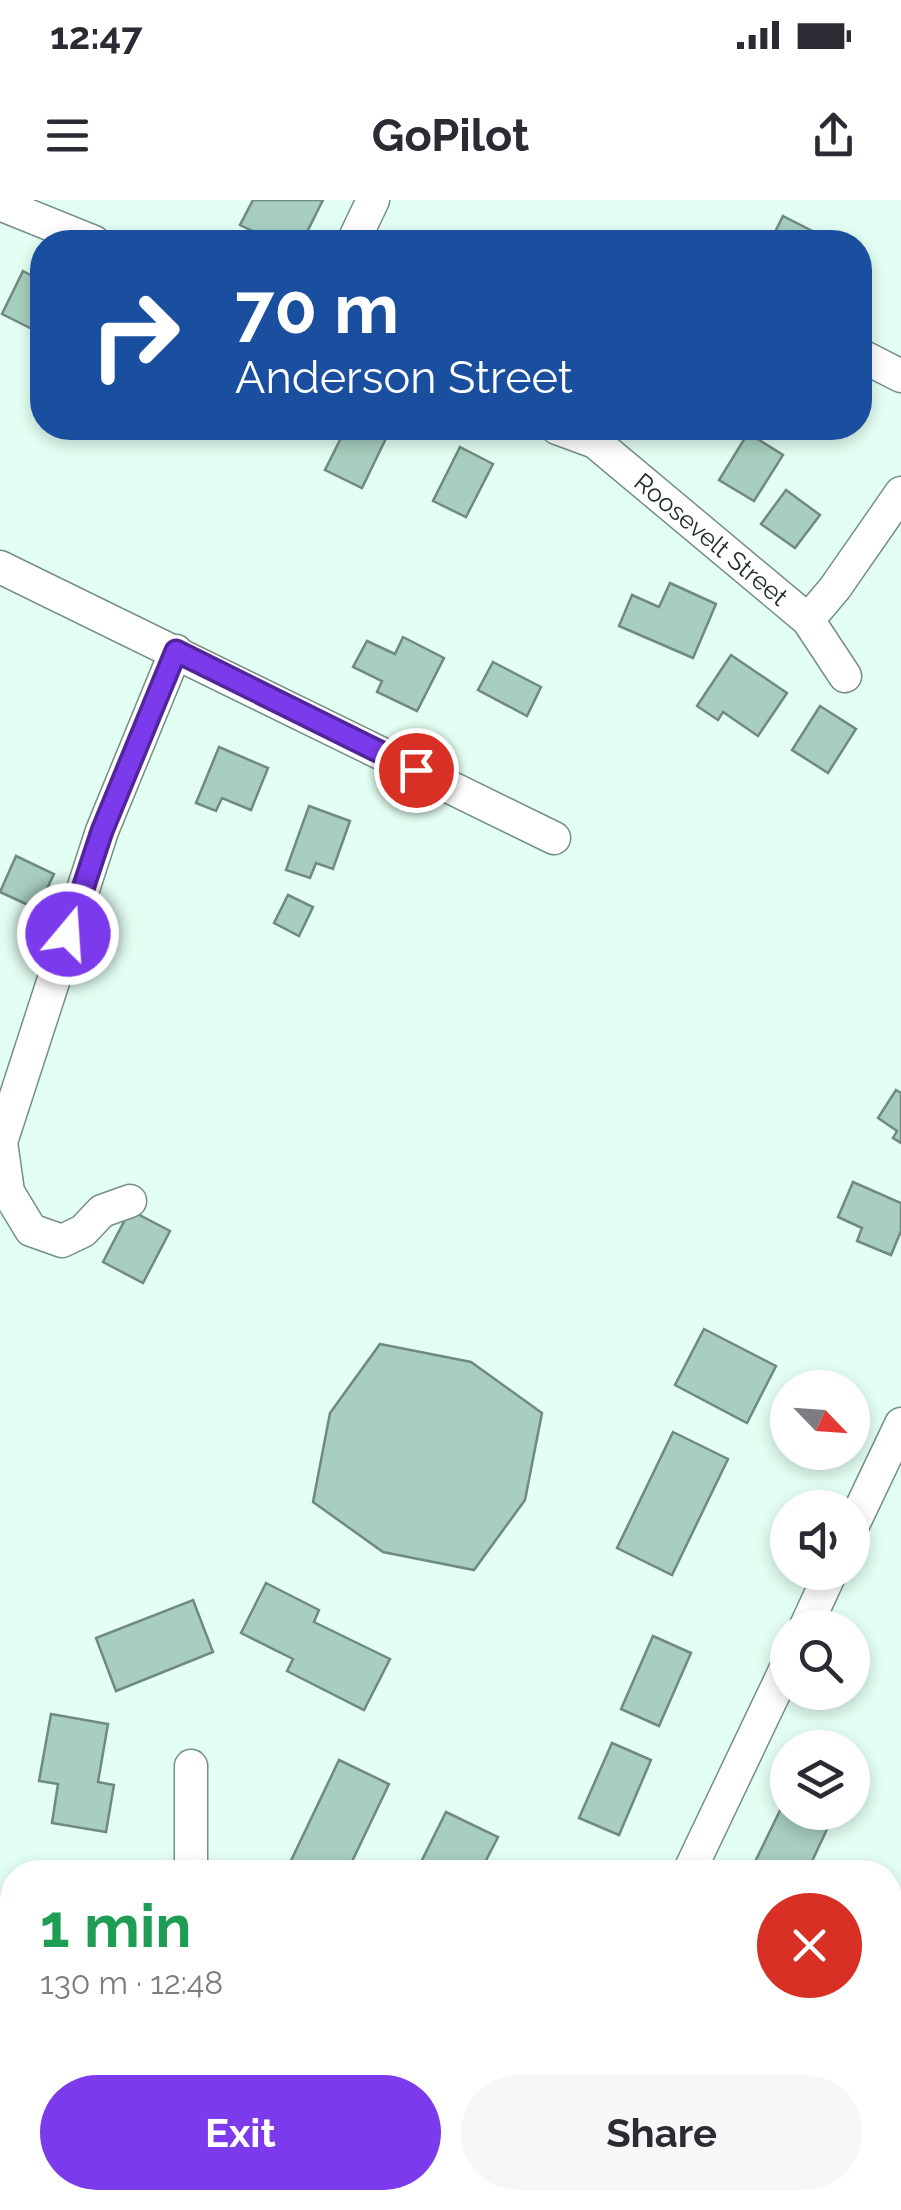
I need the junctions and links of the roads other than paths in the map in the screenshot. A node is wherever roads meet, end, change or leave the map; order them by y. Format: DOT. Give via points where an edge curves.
graph roads {
  1 [pos="373,200"];
  2 [pos="0,204"];
  3 [pos="64,230"];
  4 [pos="359,230"];
  5 [pos="872,360"];
  6 [pos="901,376"];
  7 [pos="605,440"];
  8 [pos="901,493"];
  9 [pos="0,567"];
  10 [pos="808,620"];
  11 [pos="176,651"];
  12 [pos="845,676"];
  13 [pos="554,838"];
  14 [pos="130,1201"];
  15 [pos="901,1424"];
  16 [pos="870,1490"];
  17 [pos="770,1701"];
  18 [pos="190,1766"];
  19 [pos="191,1860"];
  20 [pos="694,1860"];
  1 -- 4 [label="street"];
  2 -- 3 [label="street"];
  5 -- 6 [label="street"];
  7 -- 10 [label="street, Roosevelt Street"];
  8 -- 10 [label="street"];
  9 -- 11 [label="street"];
  10 -- 12 [label="street, Roosevelt Street"];
  11 -- 13 [label="street"];
  11 -- 14 [label="street" via="102,831 1,1142 8,1192 31,1230 62,1242 102,1211"];
  15 -- 16 [label="street"];
  17 -- 20 [label="street"];
  18 -- 19 [label="street"];
}
